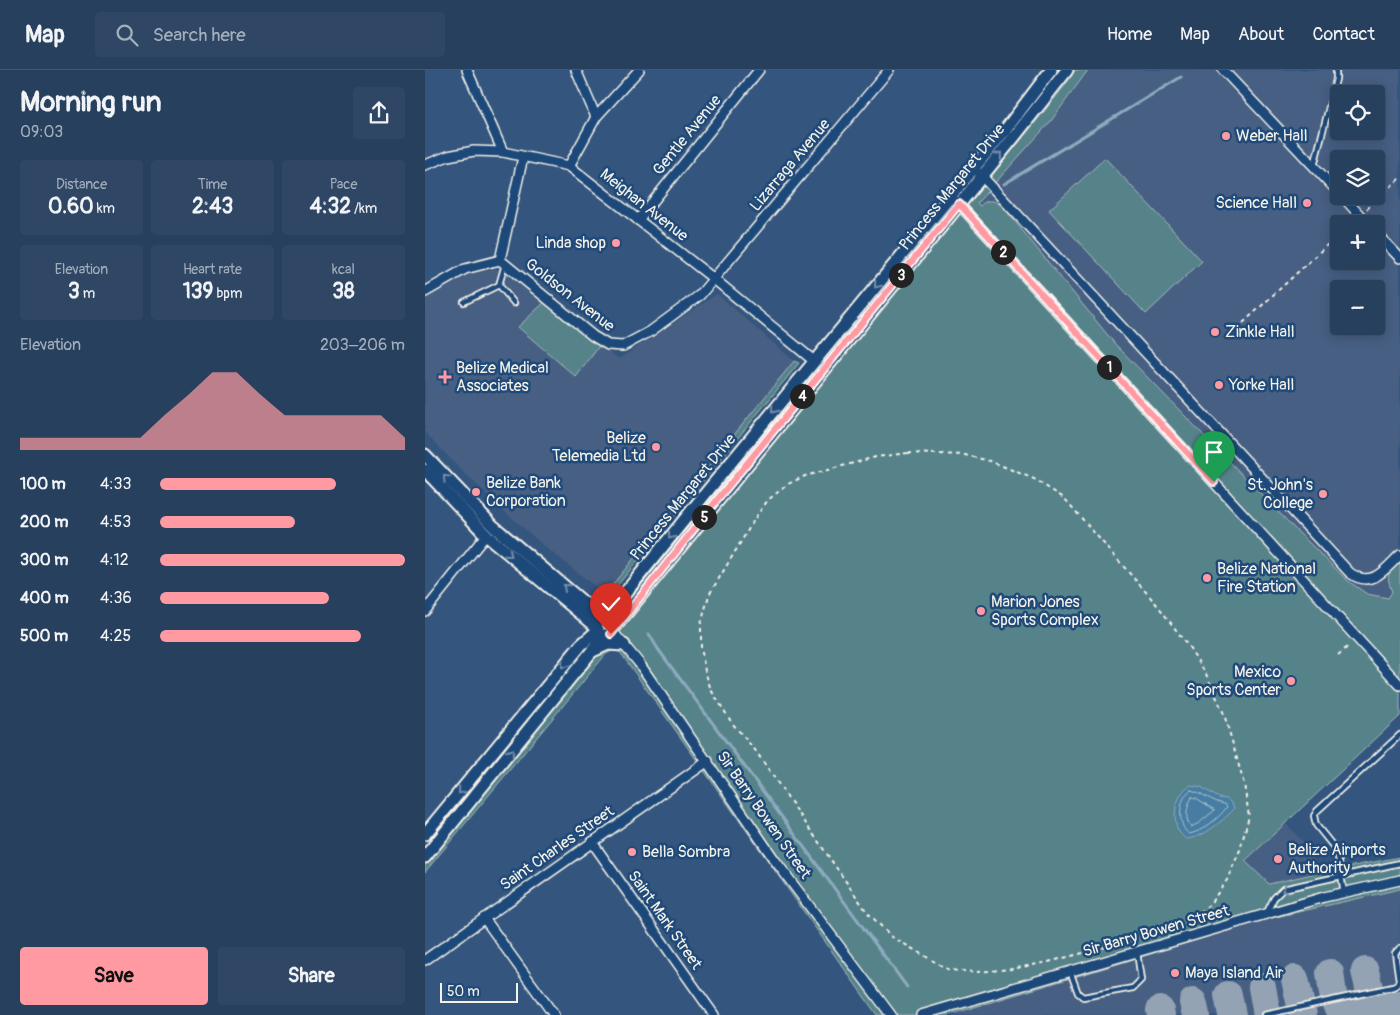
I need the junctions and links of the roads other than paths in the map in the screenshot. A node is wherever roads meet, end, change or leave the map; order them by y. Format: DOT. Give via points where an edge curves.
graph roads {
  1 [pos="467,70"];
  2 [pos="576,70"];
  3 [pos="639,70"];
  4 [pos="759,70"];
  5 [pos="889,70"];
  6 [pos="1051,70"];
  7 [pos="1067,70"];
  8 [pos="1223,70"];
  9 [pos="1335,70"];
  10 [pos="596,117"];
  11 [pos="503,152"];
  12 [pos="523,157"];
  13 [pos="425,165"];
  14 [pos="569,166"];
  15 [pos="1314,167"];
  16 [pos="973,168"];
  17 [pos="982,176"];
  18 [pos="1330,184"];
  19 [pos="950,196"];
  20 [pos="959,204"];
  21 [pos="1350,205"];
  22 [pos="1359,215"];
  23 [pos="638,220"];
  24 [pos="1385,242"];
  25 [pos="1400,258"];
  26 [pos="503,262"];
  27 [pos="714,279"];
  28 [pos="499,285"];
  29 [pos="425,292"];
  30 [pos="463,302"];
  31 [pos="514,303"];
  32 [pos="814,361"];
  33 [pos="425,455"];
  34 [pos="425,470"];
  35 [pos="457,497"];
  36 [pos="486,535"];
  37 [pos="1400,555"];
  38 [pos="425,611"];
  39 [pos="605,627"];
  40 [pos="624,645"];
  41 [pos="594,651"];
  42 [pos="1400,685"];
  43 [pos="1400,735"];
  44 [pos="707,762"];
  45 [pos="425,835"];
  46 [pos="592,842"];
  47 [pos="435,845"];
  48 [pos="425,857"];
  49 [pos="1400,863"];
  50 [pos="1341,876"];
  51 [pos="1400,880"];
  52 [pos="1343,893"];
  53 [pos="1267,914"];
  54 [pos="485,918"];
  55 [pos="1400,948"];
  56 [pos="1137,952"];
  57 [pos="425,960"];
  58 [pos="1070,972"];
  59 [pos="554,1015"];
  60 [pos="714,1015"];
  61 [pos="891,1015"];
  62 [pos="921,1015"];
  63 [pos="1264,1015"];
  1 -- 11 [label="street"];
  2 -- 10 [label="street"];
  3 -- 10 [label="street"];
  4 -- 23 [label="street, Gentle Avenue"];
  5 -- 27 [label="street, Lizarraga Avenue"];
  6 -- 16 [label="main road, Princess Margaret Drive"];
  17 -- 7 [label="main road, Princess Margaret Drive, one-way"];
  8 -- 15 [label="street"];
  9 -- 15 [label="lane" via="1336,79"];
  10 -- 14 [label="street"];
  11 -- 12 [label="street, Meighan Avenue"];
  11 -- 13 [label="street, Meighan Avenue" via="474,151 447,156"];
  12 -- 14 [label="street, Meighan Avenue"];
  12 -- 26 [label="street"];
  14 -- 23 [label="street, Meighan Avenue"];
  15 -- 18 [label="street"];
  16 -- 17 [label="street"];
  16 -- 19 [label="main road, Princess Margaret Drive"];
  17 -- 20 [label="main road, Princess Margaret Drive"];
  17 -- 37 [label="street" via="1350,573 1361,578 1373,578"];
  19 -- 20 [label="street"];
  19 -- 32 [label="main road, Princess Margaret Drive, one-way"];
  20 -- 39 [label="main road, Princess Margaret Drive"];
  20 -- 42 [label="street"];
  21 -- 22 [label="street"];
  23 -- 27 [label="street, Meighan Avenue"];
  24 -- 25 [label="street"];
  26 -- 27 [label="street, Goldson Avenue" via="608,345 623,346 651,331 700,295"];
  26 -- 28 [label="lane"];
  26 -- 29 [label="street, Goldson Avenue" via="465,269"];
  27 -- 32 [label="street, Meighan Avenue"];
  28 -- 30 [label="lane"];
  28 -- 31 [label="lane"];
  32 -- 39 [label="main road, Princess Margaret Drive, one-way"];
  35 -- 33 [label="main road, one-way"];
  34 -- 35 [label="main road"];
  35 -- 36 [label="main road"];
  39 -- 35 [label="main road, one-way"];
  36 -- 38 [label="street"];
  36 -- 39 [label="main road, one-way"];
  39 -- 40 [label="street, Sir Barry Bowen Street"];
  39 -- 41 [label="main road, Princess Margaret Drive"];
  39 -- 45 [label="main road, Princess Margaret Drive, one-way" via="570,658"];
  40 -- 41 [label="main road" via="608,644"];
  40 -- 44 [label="street, Sir Barry Bowen Street"];
  47 -- 41 [label="main road, Princess Margaret Drive, one-way"];
  43 -- 50 [label="lane" via="1314,816 1316,825 1337,851"];
  44 -- 46 [label="street, Saint Charles Street"];
  44 -- 61 [label="street, Sir Barry Bowen Street" via="774,859"];
  45 -- 47 [label="street"];
  46 -- 54 [label="street, Saint Charles Street"];
  46 -- 60 [label="street, Saint Mark Street"];
  47 -- 48 [label="main road, Princess Margaret Drive"];
  49 -- 50 [label="lane"];
  50 -- 52 [label="lane"];
  50 -- 53 [label="lane, one-way" via="1283,889 1274,898"];
  51 -- 52 [label="street, Sir Barry Bowen Street"];
  52 -- 53 [label="street, Sir Barry Bowen Street"];
  53 -- 56 [label="street, Sir Barry Bowen Street"];
  54 -- 57 [label="street, Saint Charles Street"];
  54 -- 59 [label="street"];
  55 -- 63 [label="lane" via="1395,953 1399,980 1393,987"];
  56 -- 58 [label="street, Sir Barry Bowen Street"];
  56 -- 58 [label="lane" via="1141,980 1133,988 1083,997 1078,993"];
  58 -- 62 [label="street, Sir Barry Bowen Street"];
}
